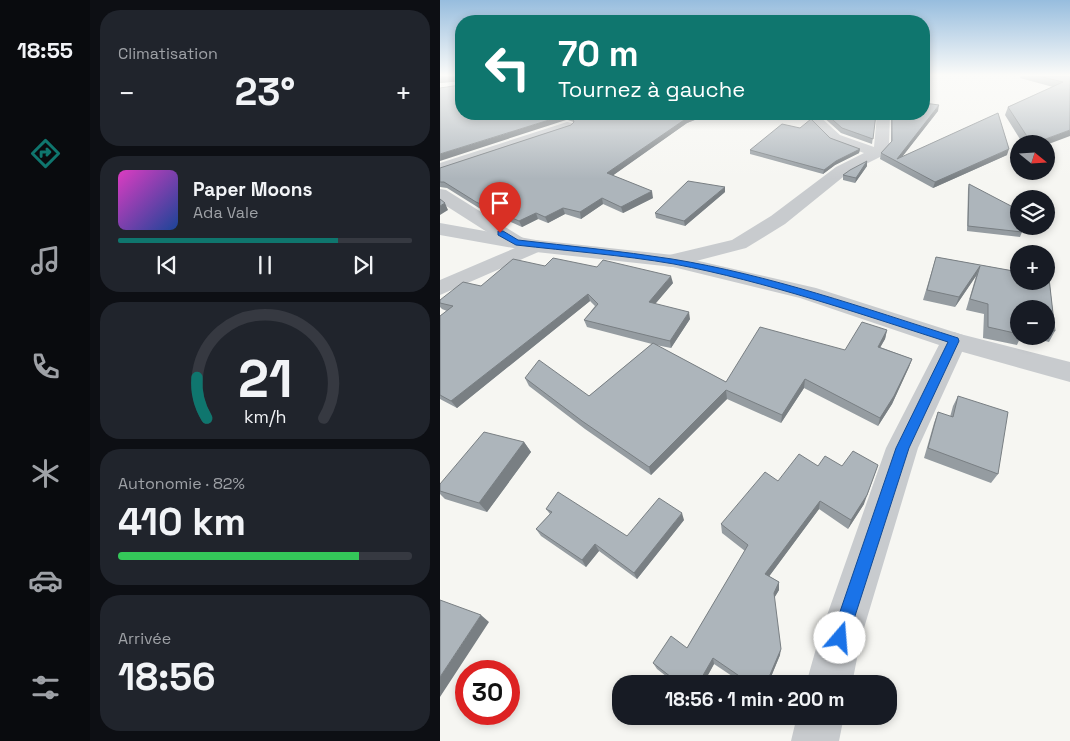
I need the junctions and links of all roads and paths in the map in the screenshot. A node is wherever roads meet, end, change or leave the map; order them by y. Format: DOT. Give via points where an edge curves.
graph roads {
  1 [pos="816,120"];
  2 [pos="884,120"];
  3 [pos="567,126"];
  4 [pos="877,153"];
  5 [pos="440,168"];
  6 [pos="440,194"];
  7 [pos="440,230"];
  8 [pos="526,244"];
  9 [pos="673,262"];
  10 [pos="440,288"];
  11 [pos="954,341"];
  12 [pos="1070,372"];
  13 [pos="831,675"];
  14 [pos="819,725"];
  15 [pos="815,741"];
  1 -- 4 [label="street" via="835,138"];
  2 -- 4 [label="street" via="882,147"];
  3 -- 5 [label="street"];
  4 -- 9 [label="street" via="842,170 778,220 739,244"];
  6 -- 8 [label="street"];
  7 -- 8 [label="street"];
  8 -- 9 [label="street"];
  8 -- 10 [label="street"];
  9 -- 11 [label="street" via="808,293"];
  11 -- 12 [label="street"];
  11 -- 13 [label="street" via="902,448 840,638"];
  14 -- 15 [label="street"];
}
